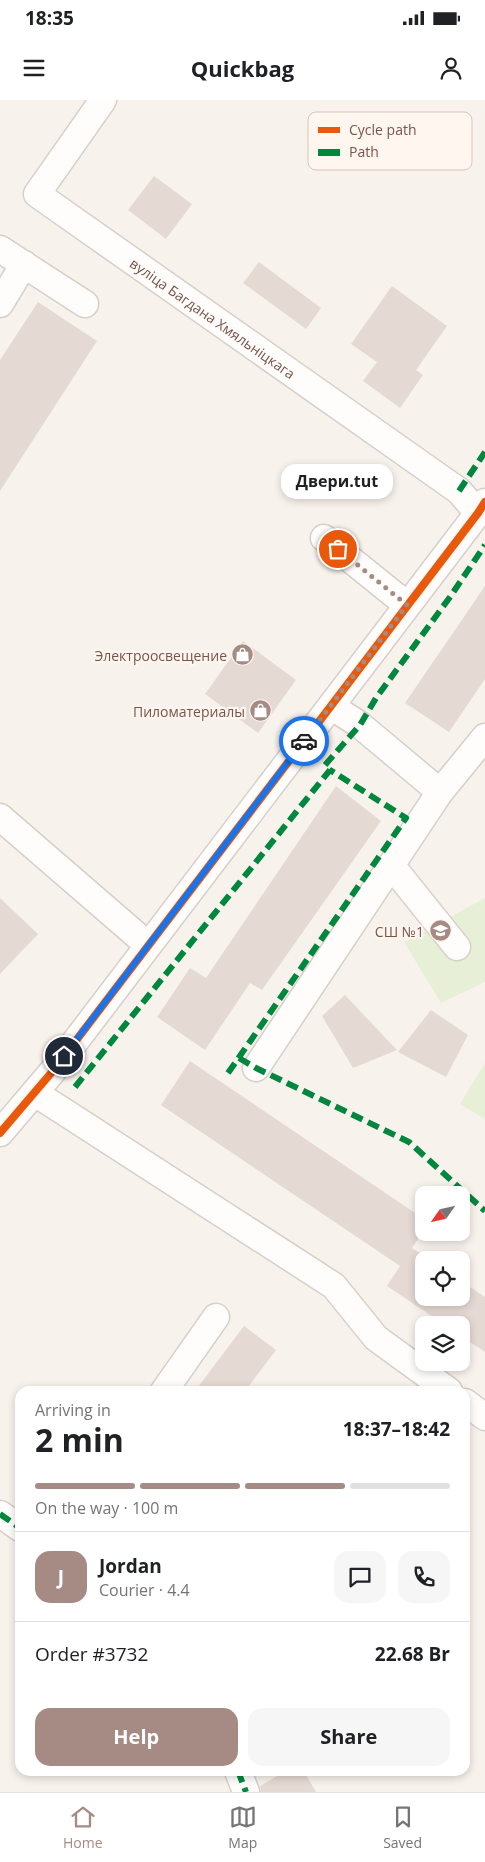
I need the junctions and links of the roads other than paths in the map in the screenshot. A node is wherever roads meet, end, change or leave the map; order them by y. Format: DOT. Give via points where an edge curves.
graph roads {
  1 [pos="103,100"];
  2 [pos="0,249"];
  3 [pos="24,264"];
  4 [pos="0,304"];
  5 [pos="85,304"];
  6 [pos="482,508"];
  7 [pos="324,538"];
  8 [pos="407,605"];
  9 [pos="331,706"];
  10 [pos="485,737"];
  11 [pos="440,792"];
  12 [pos="0,817"];
  13 [pos="391,865"];
  14 [pos="148,945"];
  15 [pos="457,947"];
  16 [pos="256,1068"];
  17 [pos="35,1093"];
  18 [pos="0,1133"];
  19 [pos="216,1317"];
  20 [pos="168,1386"];
  21 [pos="442,1386"];
  22 [pos="470,1406"];
  23 [pos="485,1417"];
  24 [pos="0,1514"];
  25 [pos="15,1524"];
  26 [pos="240,1776"];
  27 [pos="246,1792"];
  1 -- 6 [label="street, вуліца Багдана Хмяльніцкага" via="37,194"];
  2 -- 3 [label="street"];
  3 -- 4 [label="street"];
  3 -- 5 [label="street"];
  6 -- 8 [label="street"];
  7 -- 8 [label="street"];
  8 -- 9 [label="street"];
  9 -- 11 [label="street" via="360,725"];
  9 -- 14 [label="street"];
  10 -- 11 [label="street"];
  11 -- 13 [label="street"];
  12 -- 14 [label="street"];
  13 -- 15 [label="street"];
  13 -- 16 [label="street"];
  14 -- 17 [label="street"];
  17 -- 18 [label="street"];
  17 -- 21 [label="street" via="334,1286 376,1338"];
  19 -- 20 [label="street"];
  22 -- 23 [label="street"];
  24 -- 25 [label="street"];
  26 -- 27 [label="street"];
}
